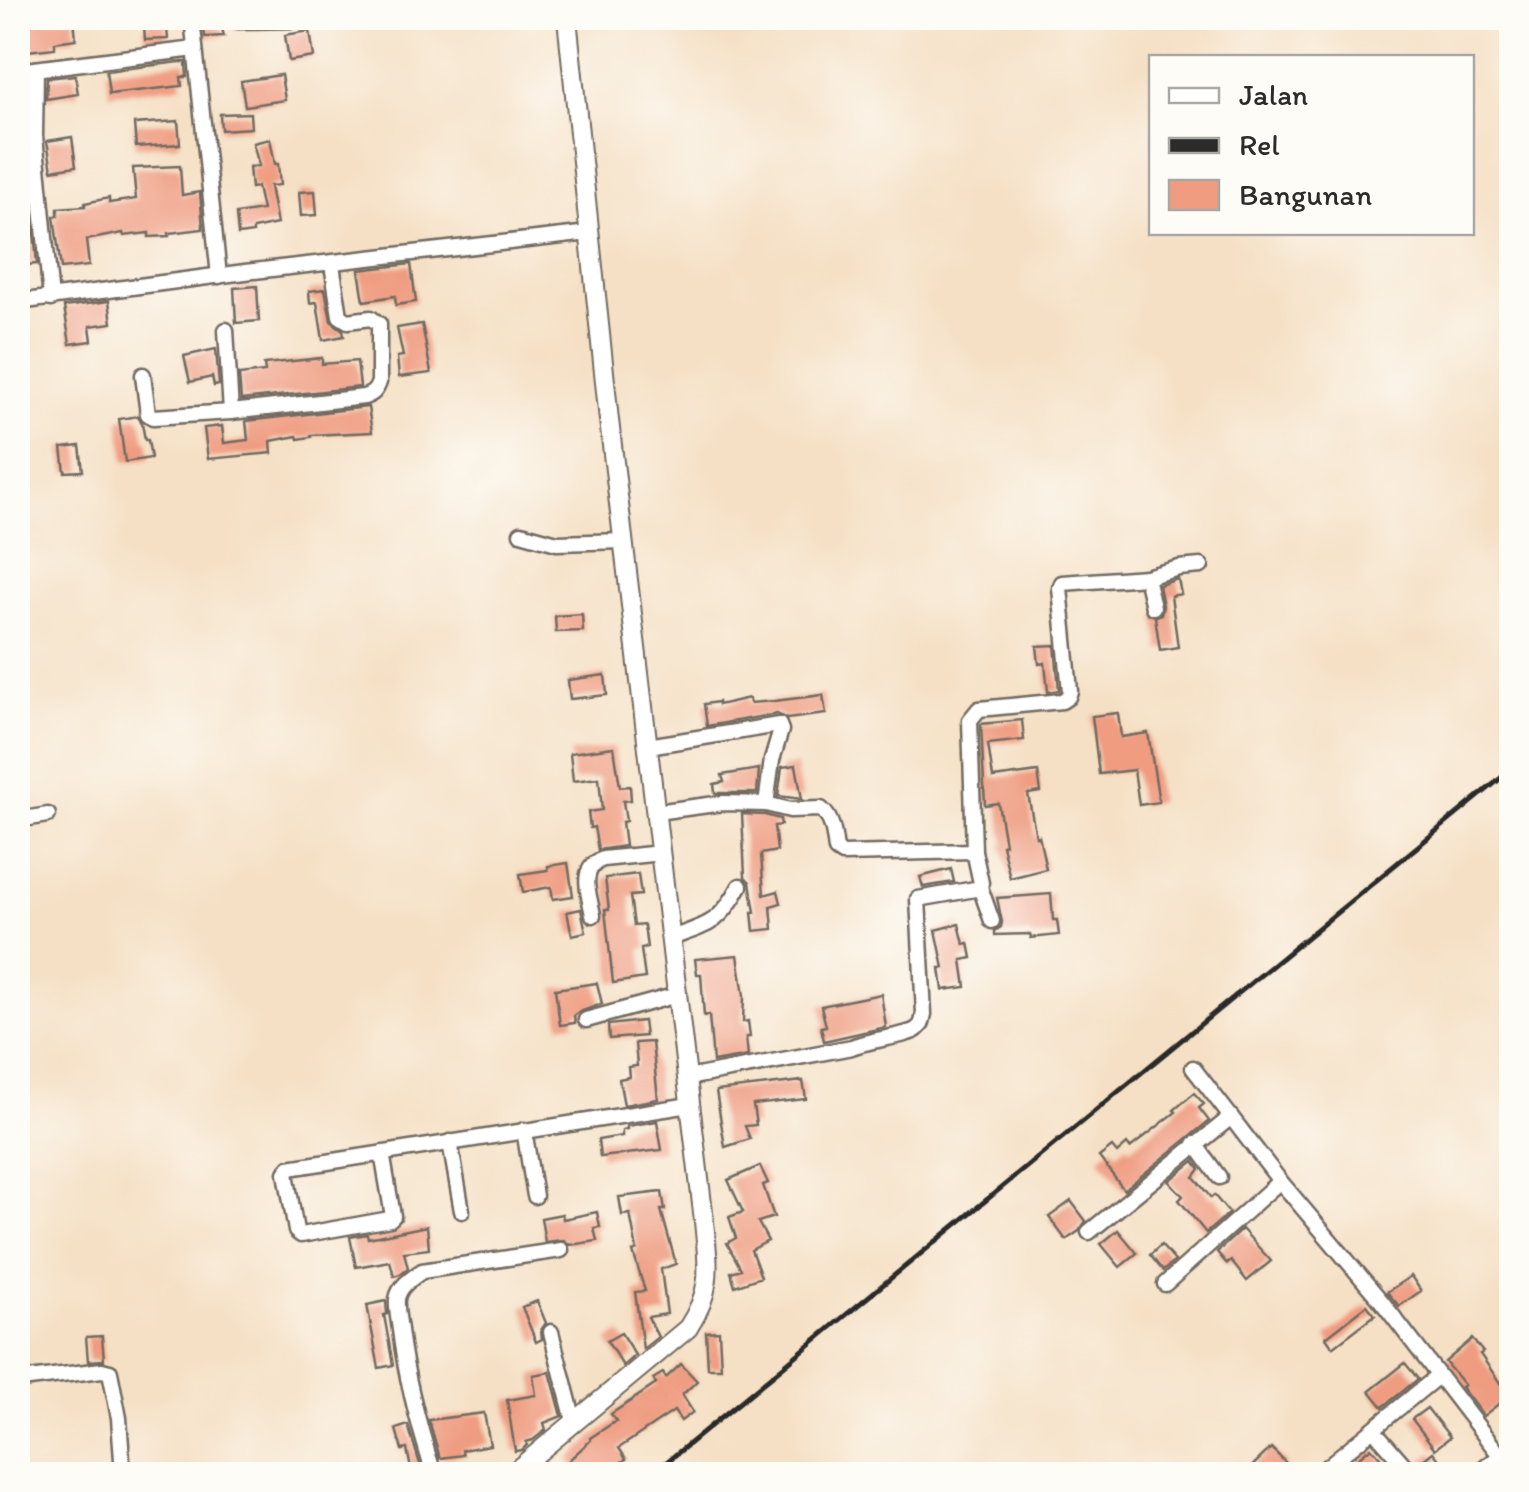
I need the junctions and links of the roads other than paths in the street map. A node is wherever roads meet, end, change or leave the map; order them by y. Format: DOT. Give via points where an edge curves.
graph roads {
  1 [pos="192,18"];
  2 [pos="230,18"];
  3 [pos="567,18"];
  4 [pos="294,20"];
  5 [pos="195,49"];
  6 [pos="36,69"];
  7 [pos="18,71"];
  8 [pos="590,233"];
  9 [pos="332,264"];
  10 [pos="218,276"];
  11 [pos="51,299"];
  12 [pos="18,302"];
  13 [pos="226,330"];
  14 [pos="143,374"];
  15 [pos="231,412"];
  16 [pos="522,533"];
  17 [pos="624,541"];
  18 [pos="1201,566"];
  19 [pos="1146,577"];
  20 [pos="1153,607"];
  21 [pos="648,746"];
  22 [pos="766,804"];
  23 [pos="656,812"];
  24 [pos="48,814"];
  25 [pos="18,820"];
  26 [pos="974,851"];
  27 [pos="661,853"];
  28 [pos="740,886"];
  29 [pos="980,887"];
  30 [pos="593,916"];
  31 [pos="992,921"];
  32 [pos="671,938"];
  33 [pos="678,995"];
  34 [pos="586,1020"];
  35 [pos="1193,1068"];
  36 [pos="687,1078"];
  37 [pos="690,1105"];
  38 [pos="1231,1117"];
  39 [pos="524,1130"];
  40 [pos="450,1142"];
  41 [pos="1196,1144"];
  42 [pos="382,1153"];
  43 [pos="1219,1177"];
  44 [pos="1280,1181"];
  45 [pos="536,1196"];
  46 [pos="462,1210"];
  47 [pos="1088,1232"];
  48 [pos="561,1250"];
  49 [pos="1165,1284"];
  50 [pos="552,1332"];
  51 [pos="1438,1376"];
  52 [pos="21,1380"];
  53 [pos="574,1421"];
  54 [pos="1378,1436"];
  55 [pos="1506,1452"];
  56 [pos="1512,1471"];
  57 [pos="123,1474"];
  58 [pos="434,1474"];
  59 [pos="512,1474"];
  60 [pos="1318,1474"];
  61 [pos="1412,1474"];
  62 [pos="1476,1474"];
  1 -- 5 [label="street"];
  2 -- 4 [label="street"];
  3 -- 8 [label="main road"];
  5 -- 6 [label="street"];
  5 -- 10 [label="street"];
  6 -- 7 [label="street"];
  6 -- 11 [label="street" via="35,141"];
  8 -- 9 [label="street"];
  8 -- 17 [label="main road"];
  9 -- 10 [label="street"];
  9 -- 15 [label="street" via="340,316 379,324 376,390 364,397"];
  10 -- 11 [label="street"];
  11 -- 12 [label="street"];
  13 -- 15 [label="street"];
  14 -- 15 [label="street" via="153,417"];
  16 -- 17 [label="street" via="557,543"];
  17 -- 21 [label="main road"];
  18 -- 19 [label="street"];
  19 -- 20 [label="street"];
  19 -- 26 [label="street" via="1062,583 1068,697 973,714"];
  21 -- 22 [label="street" via="779,725"];
  21 -- 23 [label="main road"];
  22 -- 23 [label="street"];
  22 -- 26 [label="street" via="821,809 842,854"];
  23 -- 27 [label="main road"];
  24 -- 25 [label="street"];
  26 -- 29 [label="street"];
  27 -- 30 [label="street" via="590,866"];
  27 -- 32 [label="main road"];
  28 -- 32 [label="street" via="724,914"];
  29 -- 31 [label="street"];
  29 -- 36 [label="street" via="918,899 924,1014 913,1032"];
  32 -- 33 [label="main road"];
  33 -- 34 [label="street"];
  33 -- 36 [label="main road"];
  35 -- 38 [label="street"];
  36 -- 37 [label="main road"];
  37 -- 39 [label="street"];
  37 -- 53 [label="main road" via="708,1262 701,1308 688,1328"];
  38 -- 41 [label="street"];
  38 -- 44 [label="street"];
  39 -- 40 [label="street"];
  39 -- 45 [label="street"];
  40 -- 42 [label="street"];
  40 -- 46 [label="street"];
  41 -- 43 [label="street"];
  41 -- 47 [label="street"];
  42 -- 42 [label="street" via="390,1219 296,1231 290,1168"];
  44 -- 49 [label="street"];
  44 -- 51 [label="street"];
  48 -- 58 [label="street" via="422,1272 400,1291 403,1352"];
  50 -- 53 [label="street"];
  51 -- 55 [label="street"];
  51 -- 60 [label="street"];
  52 -- 57 [label="street" via="110,1372"];
  53 -- 59 [label="main road"];
  54 -- 61 [label="street"];
  55 -- 56 [label="street"];
  55 -- 62 [label="street"];
}
